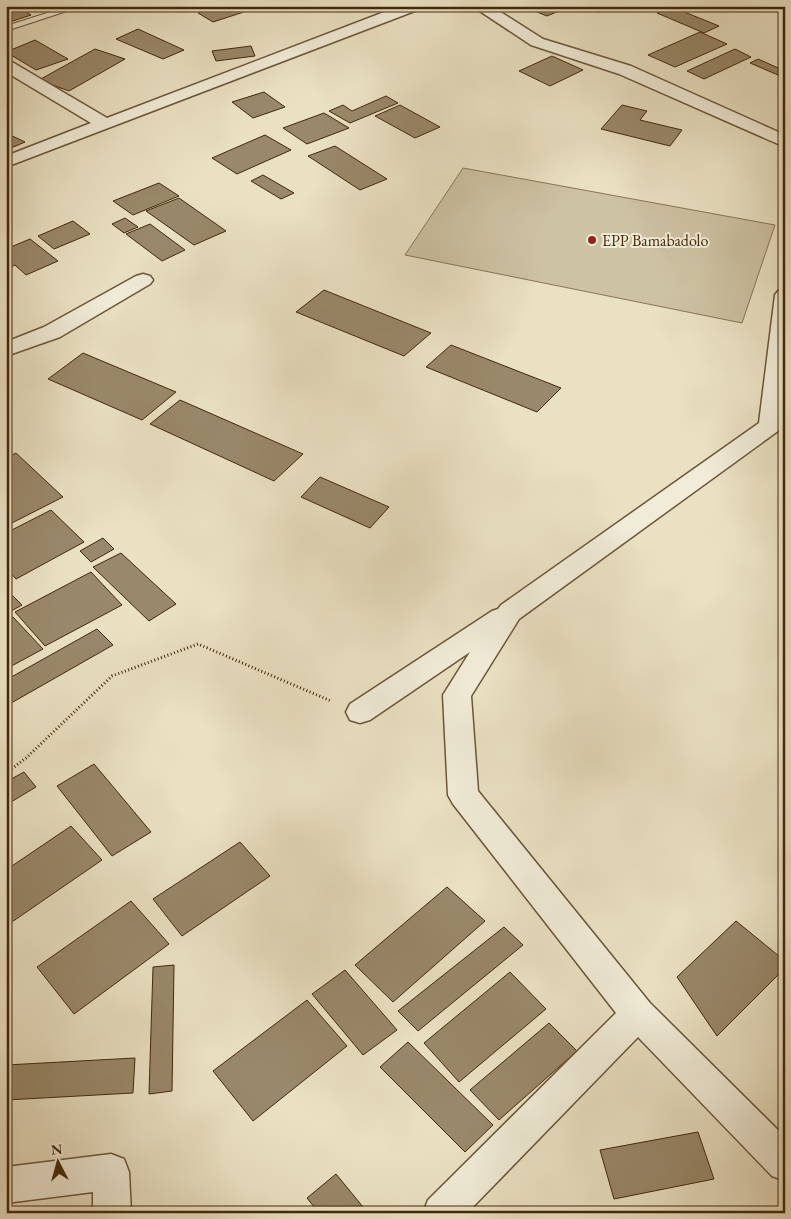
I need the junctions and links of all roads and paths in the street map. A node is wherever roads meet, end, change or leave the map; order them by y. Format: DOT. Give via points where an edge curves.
graph roads {
  1 [pos="78,6"];
  2 [pos="415,6"];
  3 [pos="480,6"];
  4 [pos="6,29"];
  5 [pos="6,66"];
  6 [pos="104,124"];
  7 [pos="785,142"];
  8 [pos="6,162"];
  9 [pos="142,280"];
  10 [pos="785,295"];
  11 [pos="6,350"];
  12 [pos="510,612"];
  13 [pos="360,712"];
  14 [pos="6,773"];
  15 [pos="638,1014"];
  16 [pos="785,1164"];
  17 [pos="6,1186"];
  18 [pos="112,1213"];
  19 [pos="441,1213"];
  1 -- 4 [label="lane"];
  2 -- 6 [label="street"];
  3 -- 7 [label="street" via="537,42 625,70"];
  5 -- 6 [label="street"];
  6 -- 8 [label="street"];
  9 -- 11 [label="street" via="52,332"];
  10 -- 12 [label="street" via="770,426"];
  12 -- 13 [label="street"];
  12 -- 15 [label="street" via="457,695 462,795"];
  13 -- 14 [label="path" via="198,644 112,676"];
  15 -- 16 [label="street"];
  15 -- 19 [label="street"];
  17 -- 18 [label="street" via="111,1172"];
}
